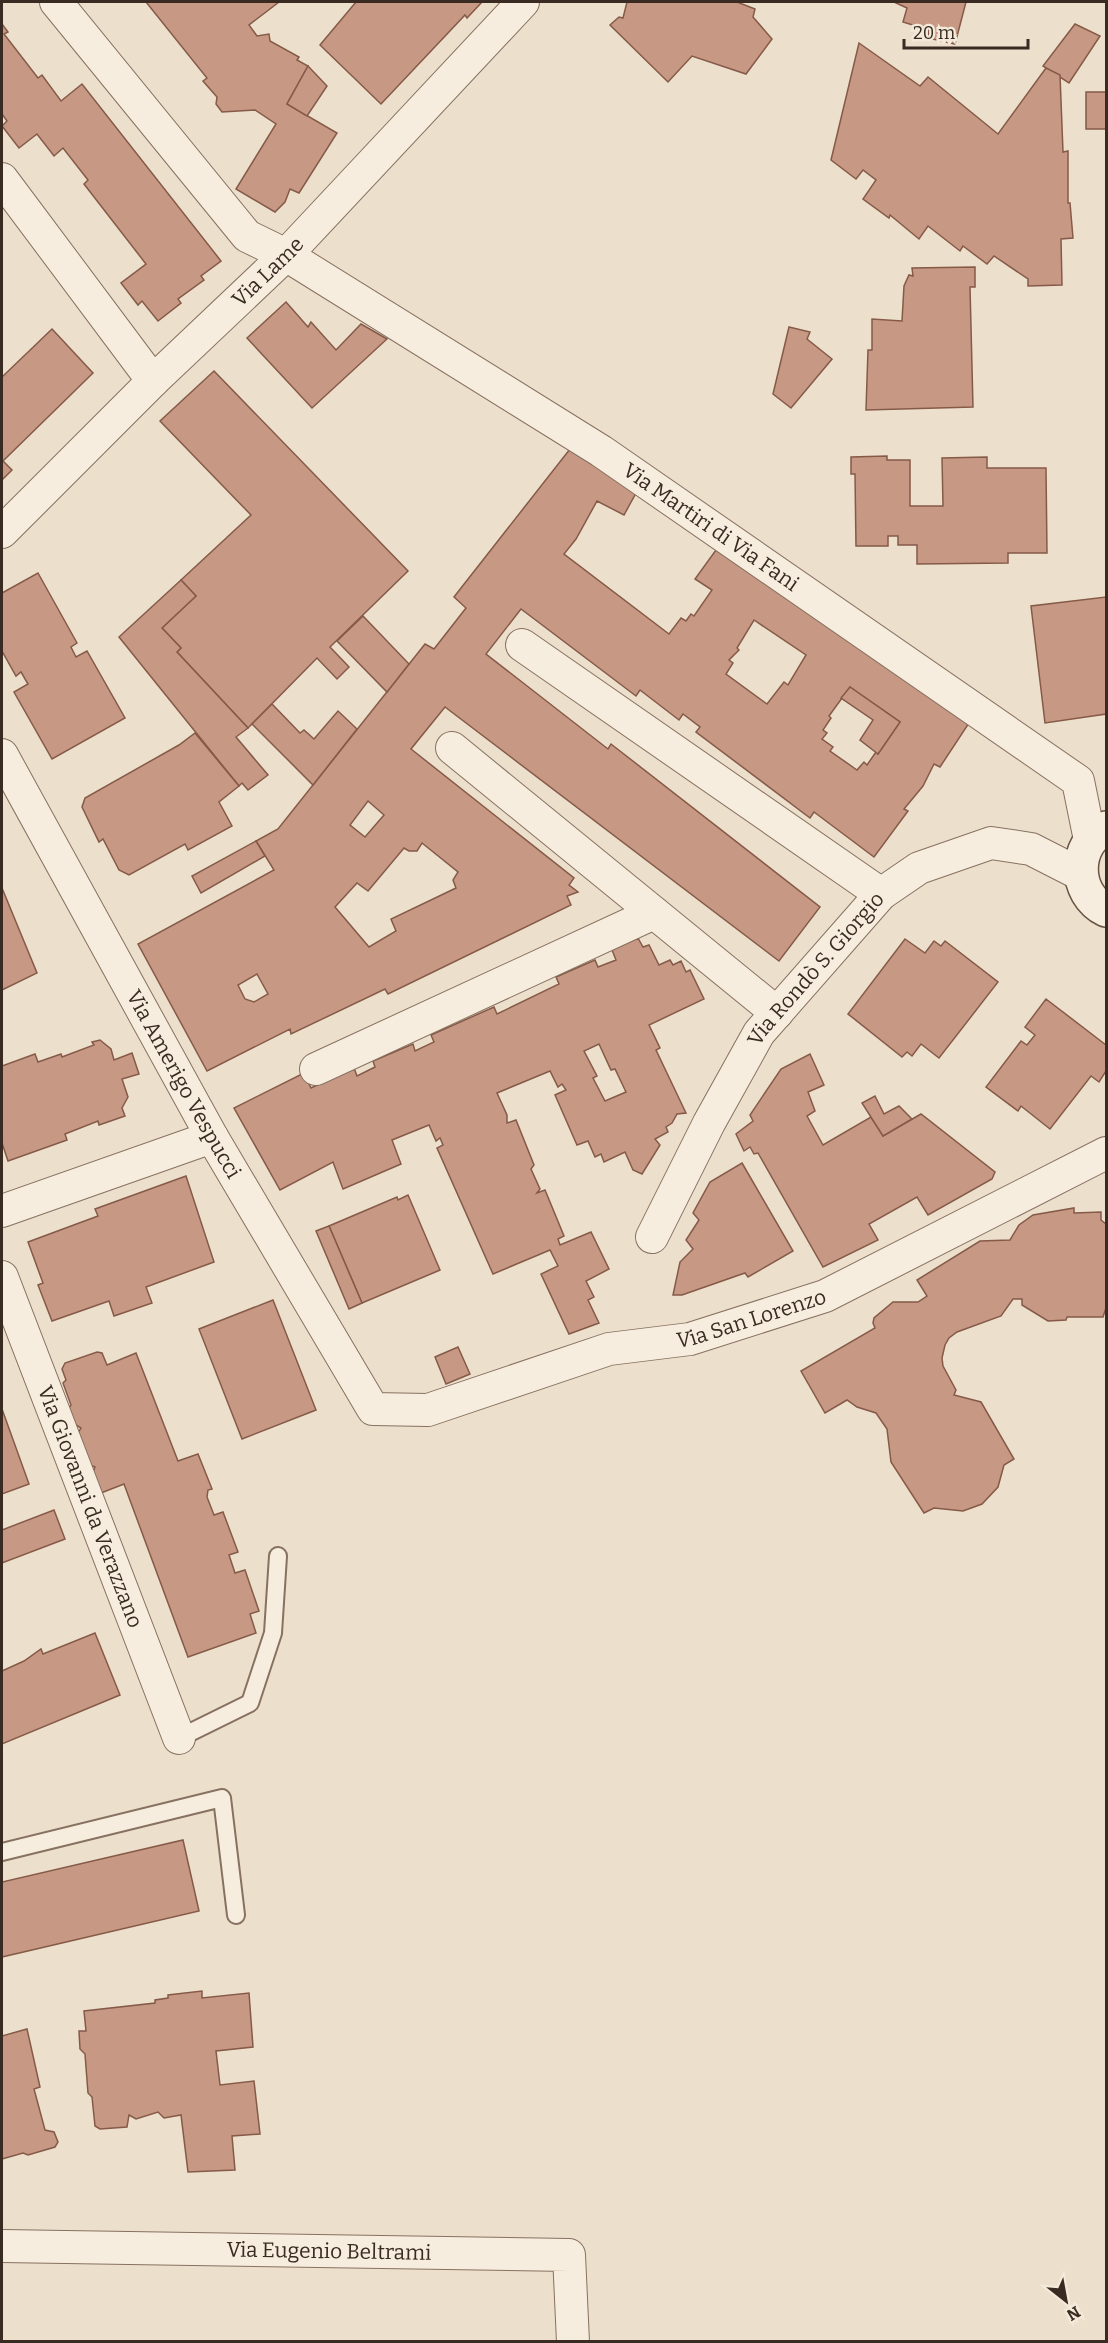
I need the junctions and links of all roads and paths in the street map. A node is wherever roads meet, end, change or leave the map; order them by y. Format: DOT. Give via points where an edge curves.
graph roads {
  1 [pos="56,2"];
  2 [pos="523,2"];
  3 [pos="2,179"];
  4 [pos="286,255"];
  5 [pos="153,381"];
  6 [pos="2,532"];
  7 [pos="522,645"];
  8 [pos="452,748"];
  9 [pos="2,755"];
  10 [pos="1102,831"];
  11 [pos="1080,874"];
  12 [pos="881,894"];
  13 [pos="1104,910"];
  14 [pos="654,913"];
  15 [pos="777,1013"];
  16 [pos="316,1069"];
  17 [pos="212,1137"];
  18 [pos="1107,1153"];
  19 [pos="2,1211"];
  20 [pos="652,1237"];
  21 [pos="2,1277"];
  22 [pos="373,1409"];
  23 [pos="278,1556"];
  24 [pos="178,1738"];
  25 [pos="2,1852"];
  26 [pos="236,1915"];
  27 [pos="2,2246"];
  28 [pos="573,2342"];
  1 -- 4 [label="street, Via Martiri di Via Fani" via="247,236"];
  2 -- 4 [label="street, Via Lame"];
  3 -- 5 [label="street"];
  4 -- 5 [label="street, Via Lame"];
  4 -- 10 [label="street, Via Martiri di Via Fani" via="601,451 1078,781"];
  5 -- 6 [label="street, Via Lame"];
  7 -- 12 [label="street"];
  8 -- 14 [label="street"];
  9 -- 17 [label="street, Via Amerigo Vespucci"];
  10 -- 11 [label="main road" via="1082,856"];
  11 -- 12 [label="street, Via Rondò S. Giorgio" via="1031,849 991,843 919,868"];
  11 -- 13 [label="main road" via="1086,892"];
  12 -- 15 [label="street, Via Rondò S. Giorgio"];
  14 -- 15 [label="street"];
  14 -- 16 [label="street"];
  15 -- 20 [label="street, Via Rondò S. Giorgio" via="759,1034 708,1123"];
  17 -- 19 [label="street"];
  17 -- 22 [label="street, Via Amerigo Vespucci"];
  18 -- 22 [label="street, Via San Lorenzo" via="825,1296 690,1339 609,1349 428,1410"];
  21 -- 24 [label="street, Via Giovanni da Verazzano"];
  23 -- 24 [label="lane" via="273,1633 250,1703"];
  25 -- 26 [label="lane" via="222,1798"];
  27 -- 28 [label="street, Via Eugenio Beltrami" via="569,2255"];
}
